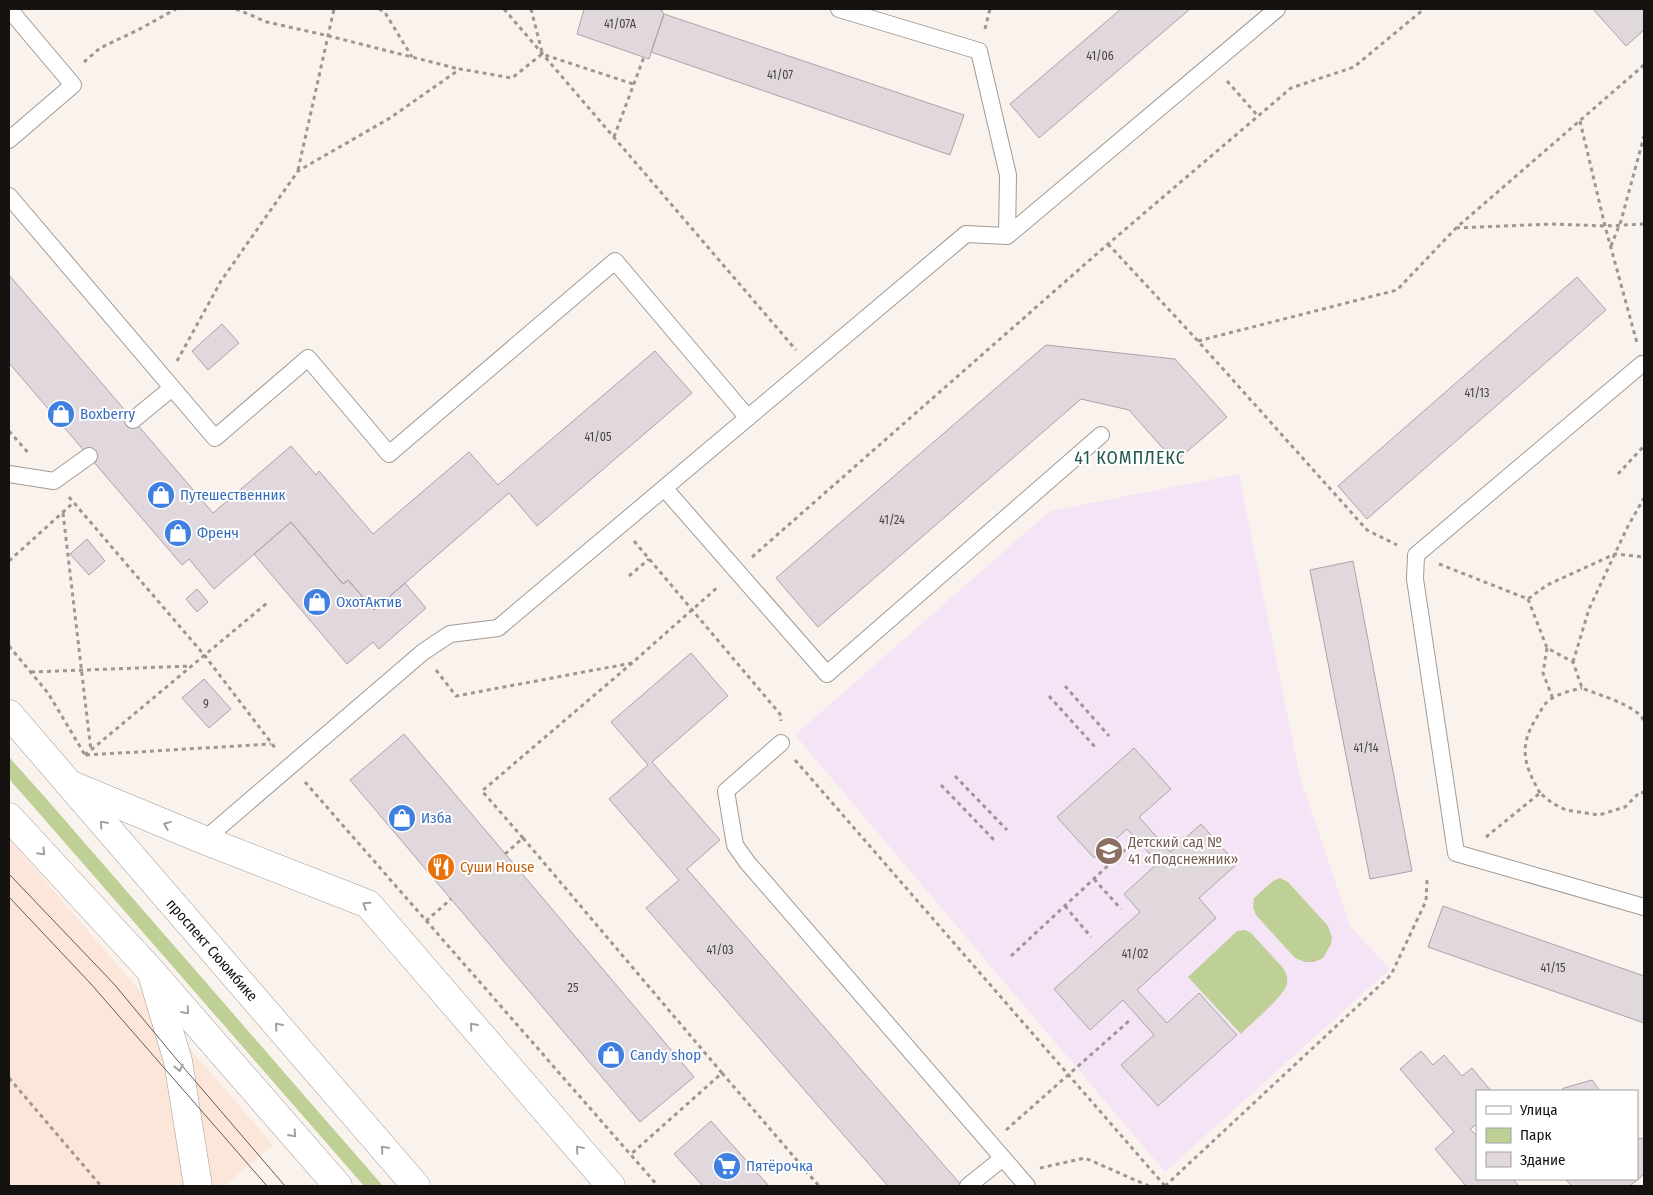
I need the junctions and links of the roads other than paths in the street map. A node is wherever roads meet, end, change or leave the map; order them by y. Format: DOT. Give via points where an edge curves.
graph roads {
  1 [pos="9,9"];
  2 [pos="839,9"];
  3 [pos="1277,9"];
  4 [pos="9,140"];
  5 [pos="9,196"];
  6 [pos="1007,236"];
  7 [pos="1643,365"];
  8 [pos="169,385"];
  9 [pos="748,418"];
  10 [pos="133,420"];
  11 [pos="1101,435"];
  12 [pos="89,456"];
  13 [pos="9,474"];
  14 [pos="665,489"];
  15 [pos="9,714"];
  16 [pos="781,743"];
  17 [pos="69,784"];
  18 [pos="9,816"];
  19 [pos="204,840"];
  20 [pos="1644,907"];
  21 [pos="151,971"];
  22 [pos="1003,1158"];
  23 [pos="198,1186"];
  24 [pos="338,1186"];
  25 [pos="416,1186"];
  26 [pos="611,1186"];
  27 [pos="968,1186"];
  28 [pos="1027,1186"];
  1 -- 4 [label="lane" via="73,85"];
  2 -- 6 [label="lane" via="979,51 1008,174"];
  3 -- 6 [label="lane"];
  5 -- 8 [label="lane"];
  6 -- 9 [label="lane" via="966,234"];
  7 -- 20 [label="lane" via="1416,555 1415,579 1456,853"];
  8 -- 9 [label="lane" via="215,438 308,358 389,454 615,262"];
  8 -- 10 [label="lane"];
  9 -- 14 [label="lane"];
  11 -- 14 [label="lane" via="827,674"];
  12 -- 13 [label="lane" via="54,480"];
  14 -- 19 [label="lane" via="498,628 450,634 423,652"];
  15 -- 17 [label="main road, проспект Сююмбике"];
  16 -- 22 [label="lane" via="726,791 735,845"];
  19 -- 17 [label="main road, one-way"];
  25 -- 17 [label="main road, проспект Сююмбике, one-way"];
  18 -- 21 [label="main road, one-way"];
  26 -- 19 [label="main road, one-way" via="368,904"];
  21 -- 23 [label="main road, one-way" via="178,1062"];
  21 -- 24 [label="main road, one-way"];
  22 -- 27 [label="lane"];
  22 -- 28 [label="lane"];
}
